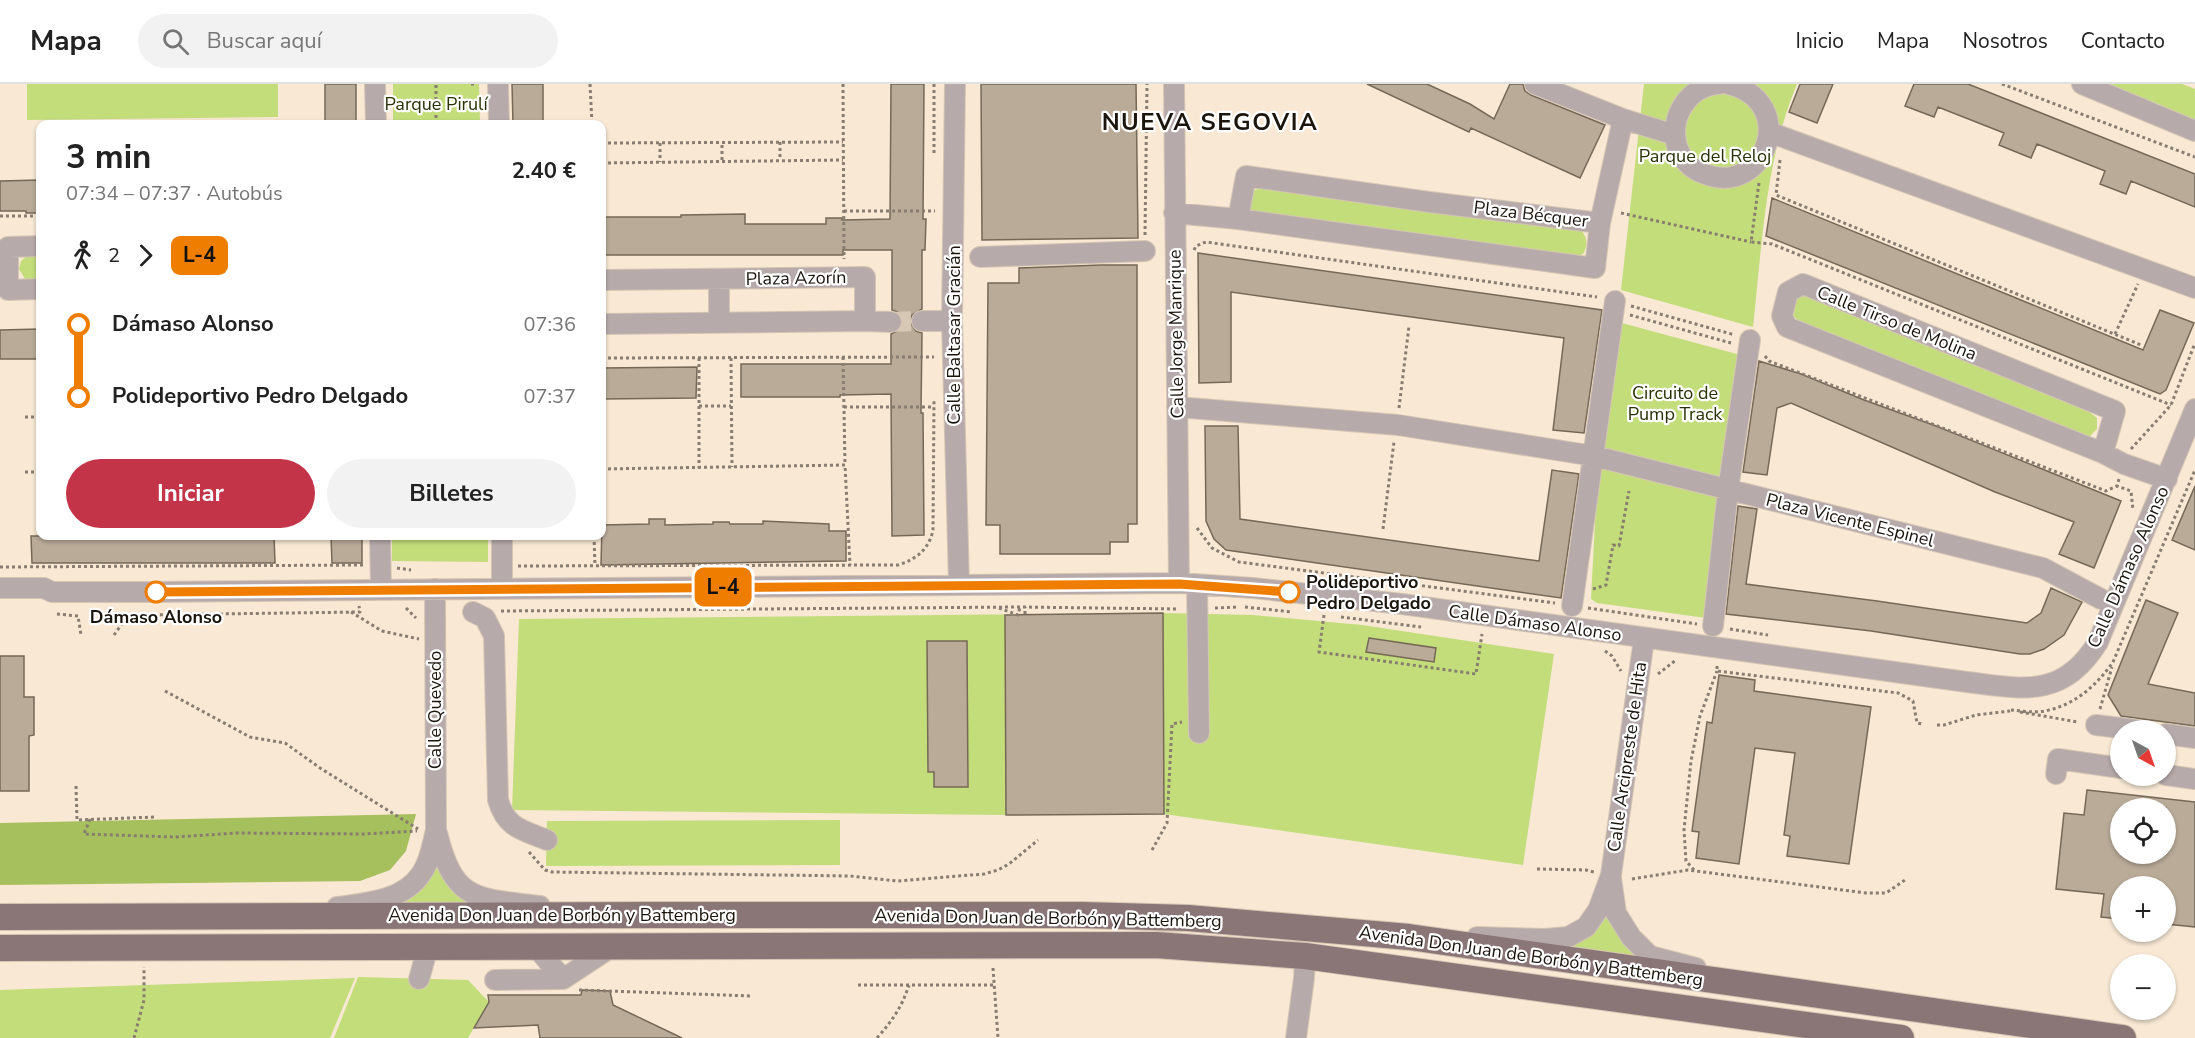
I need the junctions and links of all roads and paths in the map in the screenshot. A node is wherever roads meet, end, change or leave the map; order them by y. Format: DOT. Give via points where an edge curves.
graph roads {
  1 [pos="375,84"];
  2 [pos="436,84"];
  3 [pos="471,84"];
  4 [pos="477,84"];
  5 [pos="498,84"];
  6 [pos="591,84"];
  7 [pos="843,84"];
  8 [pos="934,84"];
  9 [pos="956,84"];
  10 [pos="1147,84"];
  11 [pos="1173,84"];
  12 [pos="1535,84"];
  13 [pos="1719,84"];
  14 [pos="1728,84"];
  15 [pos="2002,84"];
  16 [pos="2082,84"];
  17 [pos="1623,119"];
  18 [pos="375,120"];
  19 [pos="436,120"];
  20 [pos="499,120"];
  21 [pos="592,120"];
  22 [pos="2195,131"];
  23 [pos="1776,134"];
  24 [pos="1675,135"];
  25 [pos="722,142"];
  26 [pos="780,142"];
  27 [pos="843,142"];
  28 [pos="606,143"];
  29 [pos="660,143"];
  30 [pos="934,153"];
  31 [pos="1763,154"];
  32 [pos="2195,157"];
  33 [pos="722,160"];
  34 [pos="780,160"];
  35 [pos="843,160"];
  36 [pos="660,162"];
  37 [pos="606,163"];
  38 [pos="935,211"];
  39 [pos="844,212"];
  40 [pos="1174,213"];
  41 [pos="0,216"];
  42 [pos="36,216"];
  43 [pos="1602,216"];
  44 [pos="1238,219"];
  45 [pos="1751,243"];
  46 [pos="36,246"];
  47 [pos="1145,251"];
  48 [pos="1192,253"];
  49 [pos="980,256"];
  50 [pos="2144,269"];
  51 [pos="844,278"];
  52 [pos="719,279"];
  53 [pos="606,280"];
  54 [pos="2195,288"];
  55 [pos="36,289"];
  56 [pos="4,290"];
  57 [pos="1615,306"];
  58 [pos="865,321"];
  59 [pos="922,321"];
  60 [pos="952,321"];
  61 [pos="719,322"];
  62 [pos="891,322"];
  63 [pos="606,324"];
  64 [pos="2115,334"];
  65 [pos="2195,343"];
  66 [pos="1750,344"];
  67 [pos="2141,345"];
  68 [pos="843,357"];
  69 [pos="606,358"];
  70 [pos="699,358"];
  71 [pos="731,358"];
  72 [pos="934,367"];
  73 [pos="934,397"];
  74 [pos="2171,405"];
  75 [pos="699,406"];
  76 [pos="731,406"];
  77 [pos="844,407"];
  78 [pos="1177,407"];
  79 [pos="934,408"];
  80 [pos="2195,409"];
  81 [pos="26,417"];
  82 [pos="36,417"];
  83 [pos="2103,453"];
  84 [pos="2128,453"];
  85 [pos="1594,456"];
  86 [pos="845,465"];
  87 [pos="732,467"];
  88 [pos="699,468"];
  89 [pos="606,469"];
  90 [pos="2195,470"];
  91 [pos="2121,471"];
  92 [pos="26,472"];
  93 [pos="36,472"];
  94 [pos="2167,479"];
  95 [pos="2117,486"];
  96 [pos="1728,490"];
  97 [pos="1629,491"];
  98 [pos="2133,513"];
  99 [pos="1195,524"];
  100 [pos="380,540"];
  101 [pos="502,540"];
  102 [pos="594,540"];
  103 [pos="392,561"];
  104 [pos="512,561"];
  105 [pos="366,565"];
  106 [pos="850,565"];
  107 [pos="0,567"];
  108 [pos="595,567"];
  109 [pos="411,570"];
  110 [pos="1188,584"];
  111 [pos="959,585"];
  112 [pos="0,588"];
  113 [pos="435,589"];
  114 [pos="502,589"];
  115 [pos="381,590"];
  116 [pos="52,592"];
  117 [pos="2101,599"];
  118 [pos="0,600"];
  119 [pos="1573,600"];
  120 [pos="359,602"];
  121 [pos="996,607"];
  122 [pos="1020,607"];
  123 [pos="1025,607"];
  124 [pos="1197,610"];
  125 [pos="351,612"];
  126 [pos="474,612"];
  127 [pos="1302,613"];
  128 [pos="57,614"];
  129 [pos="1313,614"];
  130 [pos="1025,615"];
  131 [pos="1335,617"];
  132 [pos="1713,626"];
  133 [pos="1426,627"];
  134 [pos="1471,632"];
  135 [pos="1768,634"];
  136 [pos="81,635"];
  137 [pos="114,635"];
  138 [pos="1644,639"];
  139 [pos="424,640"];
  140 [pos="1596,649"];
  141 [pos="1683,656"];
  142 [pos="1717,659"];
  143 [pos="1717,671"];
  144 [pos="1638,683"];
  145 [pos="165,691"];
  146 [pos="1922,724"];
  147 [pos="1937,725"];
  148 [pos="2096,725"];
  149 [pos="1199,727"];
  150 [pos="2110,727"];
  151 [pos="2176,735"];
  152 [pos="2195,738"];
  153 [pos="2110,766"];
  154 [pos="2056,774"];
  155 [pos="2176,776"];
  156 [pos="2195,779"];
  157 [pos="76,786"];
  158 [pos="155,817"];
  159 [pos="90,819"];
  160 [pos="436,830"];
  161 [pos="547,840"];
  162 [pos="1038,840"];
  163 [pos="523,846"];
  164 [pos="1152,850"];
  165 [pos="1537,869"];
  166 [pos="1696,871"];
  167 [pos="1604,874"];
  168 [pos="1632,879"];
  169 [pos="1905,880"];
  170 [pos="613,915"];
  171 [pos="0,917"];
  172 [pos="264,917"];
  173 [pos="1409,937"];
  174 [pos="536,946"];
  175 [pos="143,947"];
  176 [pos="428,947"];
  177 [pos="0,948"];
  178 [pos="610,948"];
  179 [pos="1305,956"];
  180 [pos="993,968"];
  181 [pos="419,979"];
  182 [pos="495,980"];
  183 [pos="567,985"];
  184 [pos="858,985"];
  185 [pos="909,985"];
  186 [pos="993,985"];
  187 [pos="1802,993"];
  188 [pos="752,996"];
  189 [pos="134,1038"];
  190 [pos="876,1038"];
  191 [pos="998,1038"];
  192 [pos="1296,1038"];
  193 [pos="1901,1038"];
  194 [pos="2124,1038"];
  1 -- 18 [label="street"];
  2 -- 19 [label="path"];
  3 -- 4 [label="path"];
  5 -- 20 [label="street"];
  6 -- 21 [label="path"];
  7 -- 27 [label="path"];
  8 -- 30 [label="path"];
  9 -- 60 [label="street, Calle Baltasar Gracián"];
  10 -- 47 [label="path"];
  11 -- 40 [label="street, Calle Jorge Manrique"];
  12 -- 17 [label="street"];
  13 -- 24 [label="street" via="1688,98 1675,121"];
  14 -- 23 [label="street" via="1752,94"];
  15 -- 32 [label="path"];
  16 -- 22 [label="street"];
  17 -- 24 [label="street"];
  17 -- 43 [label="street"];
  23 -- 31 [label="street"];
  23 -- 50 [label="street"];
  23 -- 64 [label="path" via="1776,195"];
  24 -- 31 [label="street" via="1686,162 1712,177 1741,174"];
  25 -- 26 [label="path"];
  25 -- 29 [label="path"];
  25 -- 33 [label="path"];
  26 -- 27 [label="path"];
  26 -- 34 [label="path"];
  27 -- 35 [label="path"];
  28 -- 29 [label="path"];
  29 -- 36 [label="path"];
  31 -- 45 [label="path"];
  33 -- 34 [label="path"];
  33 -- 36 [label="path"];
  34 -- 35 [label="path"];
  35 -- 39 [label="path"];
  36 -- 37 [label="path"];
  38 -- 39 [label="path"];
  39 -- 51 [label="path"];
  40 -- 44 [label="street, Plaza Bécquer"];
  40 -- 78 [label="street, Calle Jorge Manrique"];
  41 -- 42 [label="path"];
  43 -- 44 [label="street, Plaza Bécquer" via="1429,202 1246,176"];
  43 -- 44 [label="street, Plaza Bécquer" via="1594,268"];
  43 -- 45 [label="path"];
  45 -- 74 [label="path" via="1772,244"];
  46 -- 56 [label="street" via="8,247"];
  47 -- 49 [label="street"];
  48 -- 57 [label="path" via="1196,246 1206,242 1601,297"];
  50 -- 54 [label="street"];
  50 -- 64 [label="path"];
  51 -- 52 [label="street, Plaza Azorín"];
  51 -- 58 [label="street, Plaza Azorín" via="865,278"];
  52 -- 53 [label="street, Plaza Azorín"];
  52 -- 61 [label="street, Plaza Azorín"];
  55 -- 56 [label="street"];
  57 -- 66 [label="path"];
  57 -- 66 [label="path"];
  57 -- 85 [label="street"];
  58 -- 61 [label="street"];
  58 -- 62 [label="street"];
  59 -- 60 [label="street"];
  60 -- 111 [label="street, Calle Baltasar Gracián"];
  61 -- 63 [label="street"];
  64 -- 67 [label="path"];
  65 -- 74 [label="path"];
  66 -- 95 [label="path" via="1769,361 2106,491"];
  66 -- 96 [label="street"];
  68 -- 71 [label="path"];
  68 -- 72 [label="path" via="934,357"];
  68 -- 77 [label="path"];
  69 -- 70 [label="path"];
  70 -- 71 [label="path"];
  70 -- 75 [label="path"];
  71 -- 76 [label="path"];
  73 -- 79 [label="path"];
  74 -- 84 [label="path"];
  75 -- 76 [label="path"];
  75 -- 88 [label="path"];
  76 -- 87 [label="path"];
  77 -- 79 [label="path"];
  77 -- 86 [label="path"];
  78 -- 85 [label="street, Plaza Vicente Espinel" via="1398,425"];
  78 -- 110 [label="street, Calle Jorge Manrique"];
  79 -- 106 [label="path" via="931,540 922,553 898,565"];
  80 -- 94 [label="street, Calle Dámaso Alonso"];
  81 -- 82 [label="path"];
  83 -- 83 [label="street, Calle Tirso de Molina" via="2115,411 1803,284 1788,292 1782,316 1787,327"];
  83 -- 94 [label="street, Calle Tirso de Molina"];
  85 -- 96 [label="street, Plaza Vicente Espinel"];
  85 -- 119 [label="street"];
  86 -- 87 [label="path"];
  86 -- 106 [label="path"];
  87 -- 88 [label="path"];
  88 -- 89 [label="path"];
  90 -- 148 [label="path" via="2113,662"];
  91 -- 95 [label="path"];
  92 -- 93 [label="path"];
  94 -- 138 [label="street, Calle Dámaso Alonso" via="2098,642 2084,663 2047,686 2022,689"];
  95 -- 98 [label="path" via="2131,491"];
  96 -- 117 [label="street, Plaza Vicente Espinel" via="2043,568"];
  96 -- 132 [label="street"];
  97 -- 119 [label="path" via="1619,546 1613,545 1606,585"];
  99 -- 119 [label="path" via="1212,548 1239,562"];
  100 -- 115 [label="street"];
  101 -- 114 [label="street"];
  102 -- 108 [label="path"];
  103 -- 109 [label="path" via="400,570"];
  104 -- 108 [label="path" via="521,567"];
  105 -- 107 [label="path"];
  106 -- 108 [label="path"];
  110 -- 111 [label="street, Calle Dámaso Alonso"];
  110 -- 124 [label="street, Calle Jorge Manrique"];
  110 -- 138 [label="street, Calle Dámaso Alonso" via="1402,604"];
  111 -- 114 [label="street, Calle Dámaso Alonso"];
  112 -- 116 [label="street, Calle Dámaso Alonso" via="33,587"];
  113 -- 114 [label="street, Calle Dámaso Alonso"];
  113 -- 115 [label="street, Calle Dámaso Alonso"];
  113 -- 160 [label="street, Calle Quevedo"];
  115 -- 116 [label="street, Calle Dámaso Alonso"];
  116 -- 118 [label="street, Calle Dámaso Alonso" via="31,600"];
  119 -- 132 [label="path"];
  120 -- 125 [label="path" via="360,612"];
  121 -- 122 [label="path"];
  121 -- 122 [label="path" via="1018,615"];
  121 -- 126 [label="path"];
  122 -- 123 [label="path"];
  123 -- 124 [label="path"];
  123 -- 130 [label="path"];
  124 -- 127 [label="path" via="1237,606"];
  124 -- 149 [label="street, Calle Jorge Manrique"];
  125 -- 137 [label="path" via="143,615 124,621"];
  125 -- 139 [label="path" via="382,631"];
  126 -- 161 [label="street" via="485,618 494,636 498,800 502,813 516,828"];
  128 -- 136 [label="path" via="78,616"];
  129 -- 134 [label="path" via="1324,615 1319,652 1476,674 1482,634"];
  131 -- 133 [label="path"];
  132 -- 135 [label="path"];
  138 -- 144 [label="street, Calle Arcipreste de Hita"];
  140 -- 144 [label="path" via="1612,656 1624,681"];
  141 -- 144 [label="path" via="1654,678 1651,686"];
  142 -- 143 [label="path"];
  143 -- 146 [label="path" via="1898,693 1913,701 1917,723"];
  143 -- 166 [label="path" via="1700,716 1691,761 1684,830 1686,861"];
  144 -- 167 [label="street, Calle Arcipreste de Hita"];
  145 -- 159 [label="path" via="250,737 285,743 422,831 175,837 84,834"];
  147 -- 148 [label="path" via="2011,710"];
  148 -- 150 [label="street"];
  149 -- 164 [label="path" via="1172,724 1167,823"];
  151 -- 152 [label="street"];
  153 -- 154 [label="street" via="2058,759"];
  155 -- 156 [label="street"];
  157 -- 159 [label="path" via="77,820"];
  158 -- 159 [label="path"];
  160 -- 170 [label="street, Calle Quevedo" via="452,875 473,894"];
  160 -- 172 [label="street, Calle Quevedo" via="422,874 403,891 382,900"];
  162 -- 163 [label="path" via="998,870 897,881 850,876 552,872 545,870"];
  165 -- 167 [label="path"];
  166 -- 168 [label="path"];
  166 -- 169 [label="path" via="1866,893 1886,893"];
  167 -- 173 [label="street, Calle Arcipreste de Hita" via="1598,910 1586,927 1568,937"];
  167 -- 187 [label="street, Calle Arcipreste de Hita" via="1616,913 1631,937 1650,956"];
  170 -- 172 [label="main road, Avenida Don Juan de Borbón y Battemberg"];
  170 -- 173 [label="main road, Avenida Don Juan de Borbón y Battemberg" via="1165,917"];
  171 -- 172 [label="main road, Avenida Don Juan de Borbón y Battemberg"];
  173 -- 187 [label="main road, Avenida Don Juan de Borbón y Battemberg"];
  174 -- 176 [label="main road, Avenida Don Juan de Borbón y Battemberg"];
  174 -- 178 [label="main road, Avenida Don Juan de Borbón y Battemberg"];
  174 -- 183 [label="street"];
  175 -- 176 [label="main road, Avenida Don Juan de Borbón y Battemberg"];
  175 -- 177 [label="main road, Avenida Don Juan de Borbón y Battemberg"];
  175 -- 189 [label="path" via="144,1000"];
  176 -- 181 [label="street"];
  178 -- 179 [label="main road, Avenida Don Juan de Borbón y Battemberg" via="1156,945"];
  178 -- 183 [label="street"];
  179 -- 192 [label="street"];
  179 -- 193 [label="main road, Avenida Don Juan de Borbón y Battemberg"];
  180 -- 186 [label="path"];
  182 -- 183 [label="street"];
  183 -- 188 [label="path"];
  184 -- 185 [label="path"];
  185 -- 186 [label="path"];
  185 -- 190 [label="path" via="903,1004"];
  186 -- 191 [label="path"];
  187 -- 194 [label="main road, Avenida Don Juan de Borbón y Battemberg"];
}
